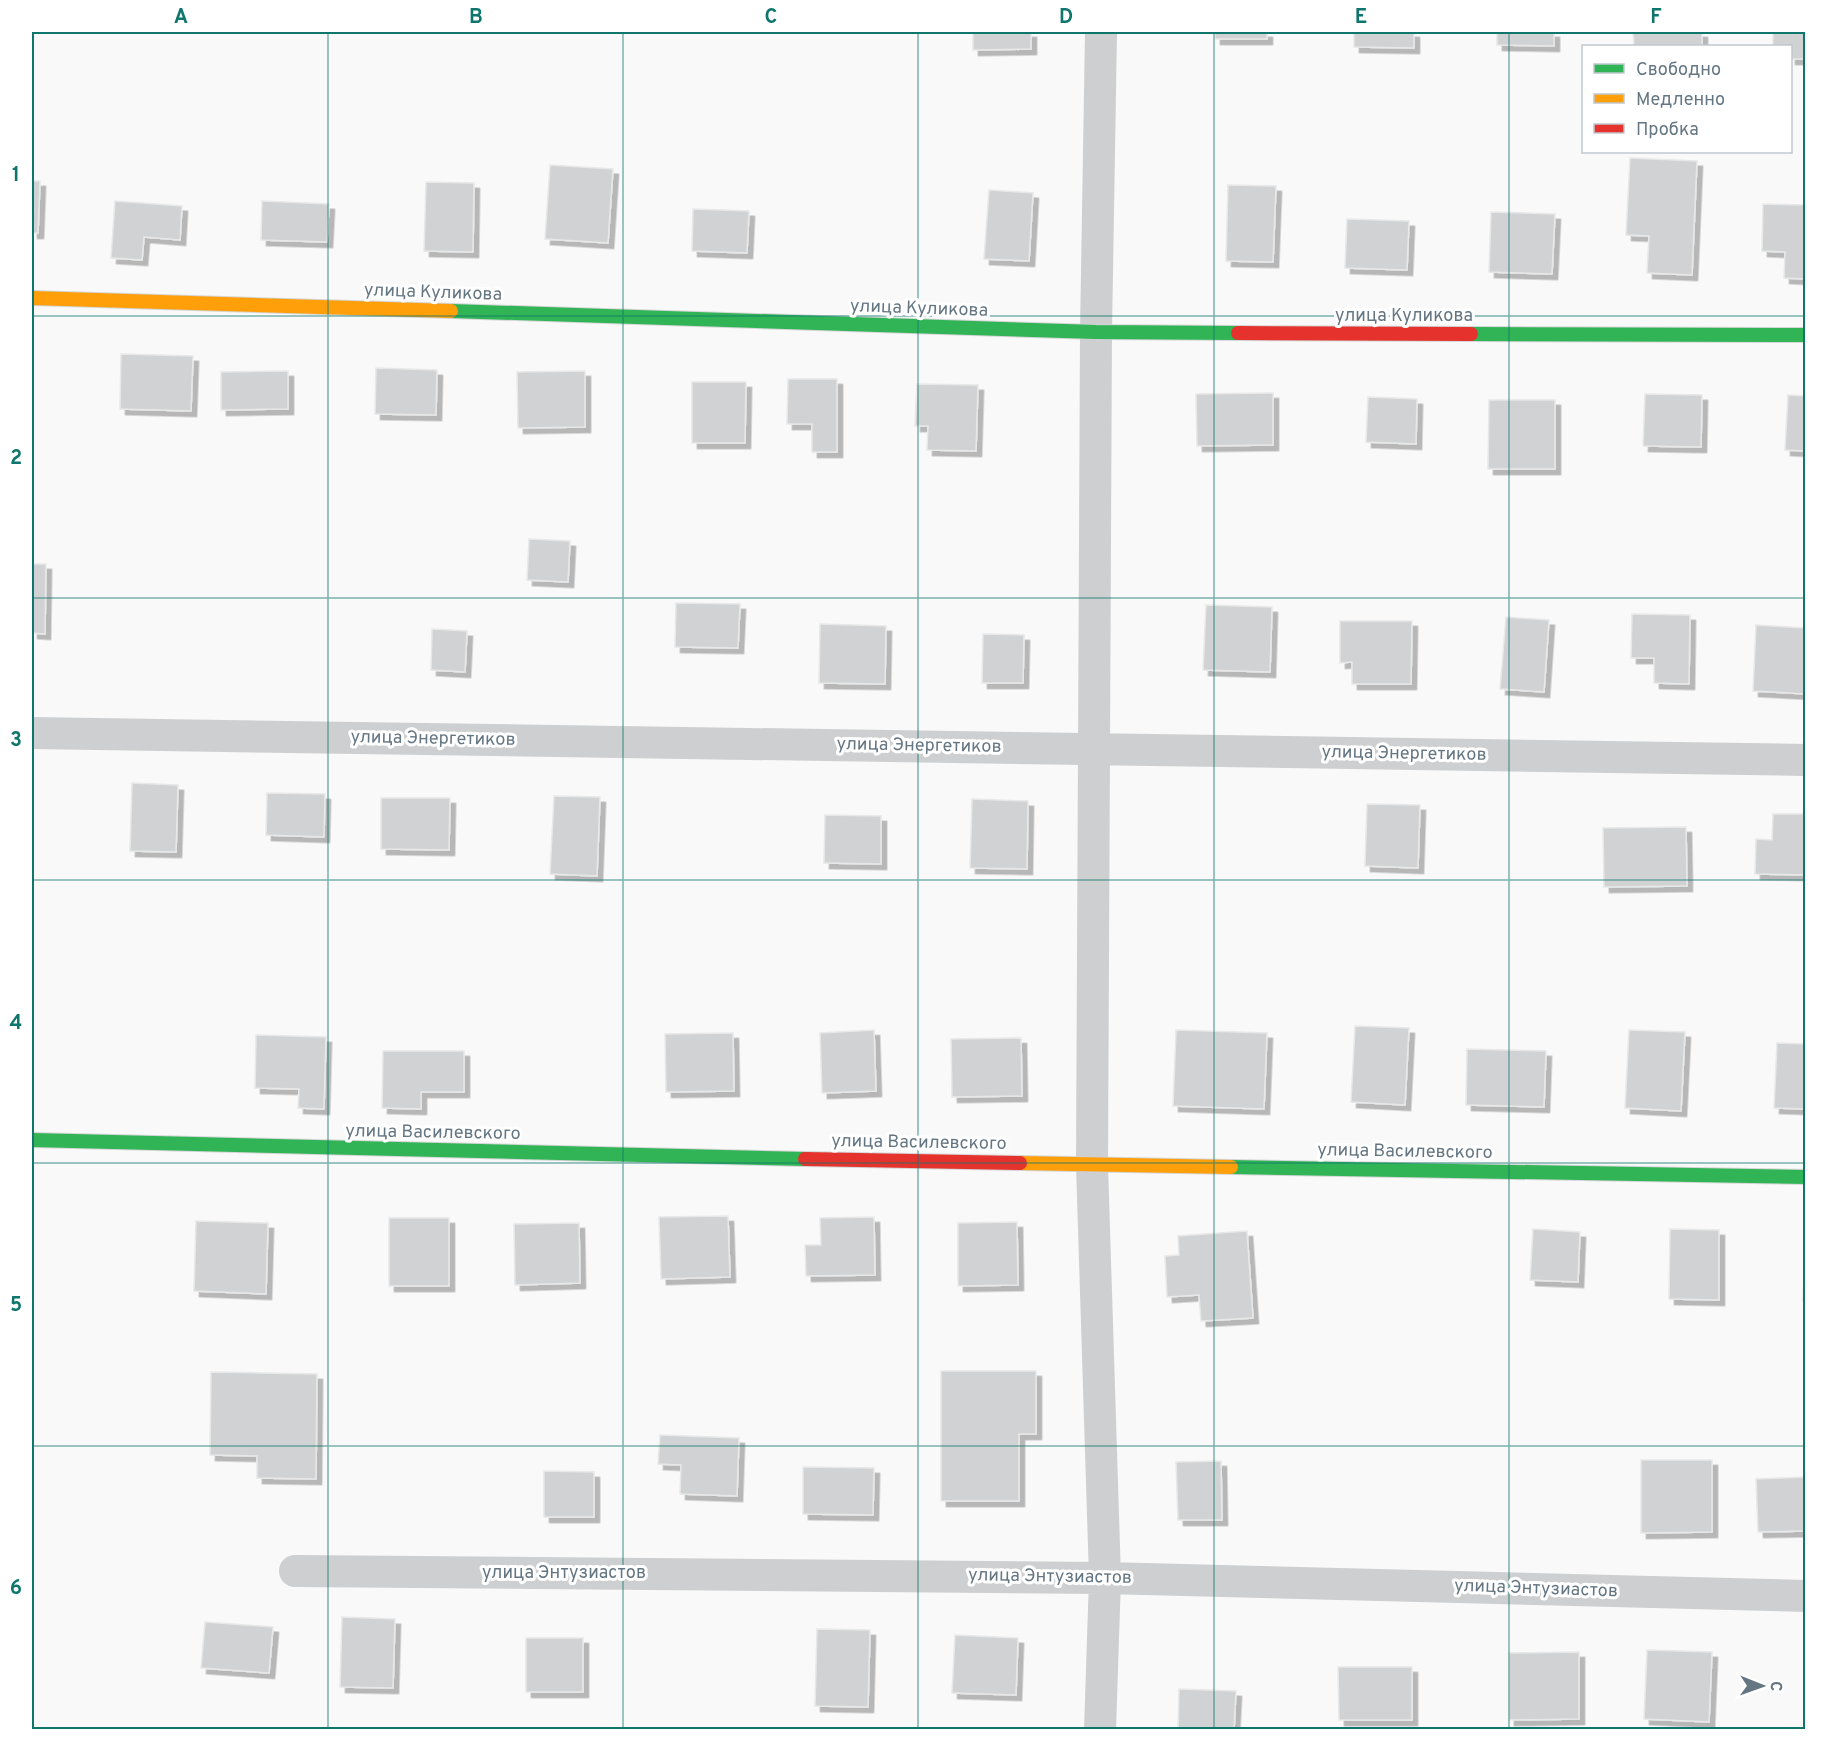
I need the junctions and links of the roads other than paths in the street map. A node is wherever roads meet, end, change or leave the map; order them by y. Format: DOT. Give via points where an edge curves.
graph roads {
  1 [pos="1101,32"];
  2 [pos="32,298"];
  3 [pos="1096,332"];
  4 [pos="1806,335"];
  5 [pos="32,733"];
  6 [pos="1093,749"];
  7 [pos="1806,760"];
  8 [pos="32,1140"];
  9 [pos="1092,1165"];
  10 [pos="1806,1177"];
  11 [pos="295,1571"];
  12 [pos="1105,1578"];
  13 [pos="1806,1596"];
  14 [pos="1100,1730"];
  1 -- 3 [label="street"];
  2 -- 3 [label="street, улица Куликова"];
  3 -- 4 [label="street, улица Куликова"];
  3 -- 6 [label="street"];
  5 -- 6 [label="street, улица Энергетиков"];
  6 -- 7 [label="street, улица Энергетиков"];
  6 -- 9 [label="street"];
  8 -- 9 [label="street, улица Василевского"];
  9 -- 10 [label="street, улица Василевского"];
  9 -- 12 [label="street"];
  11 -- 12 [label="street, улица Энтузиастов"];
  12 -- 13 [label="street, улица Энтузиастов"];
  12 -- 14 [label="street"];
}
